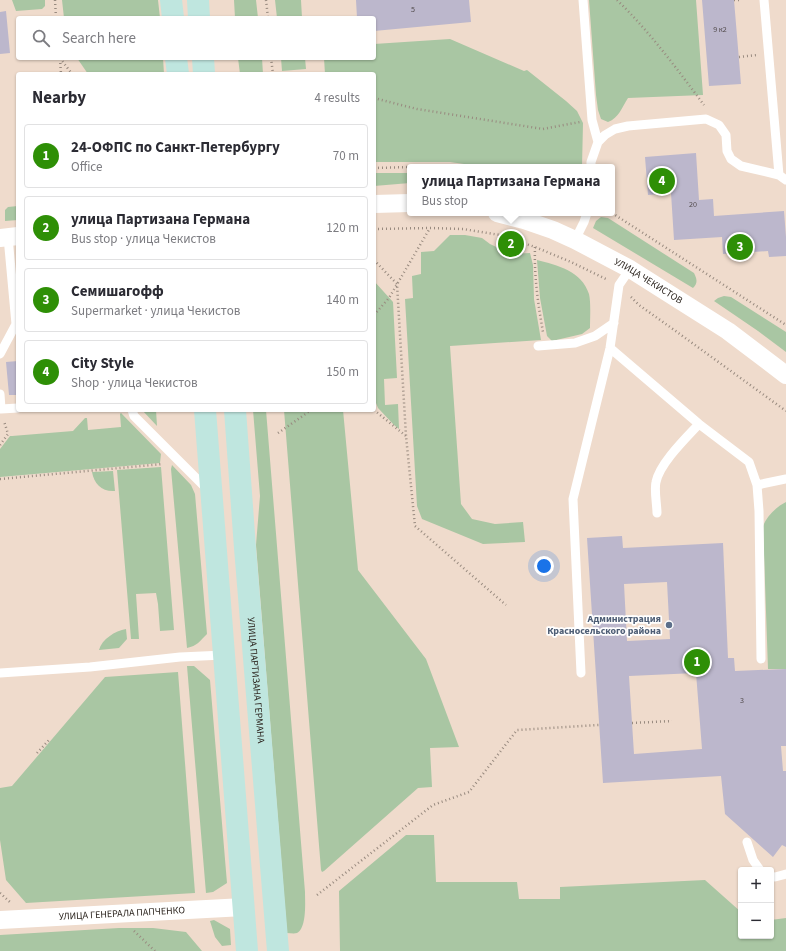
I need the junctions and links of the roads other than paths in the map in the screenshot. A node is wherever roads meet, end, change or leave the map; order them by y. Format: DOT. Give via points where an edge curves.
graph roads {
  1 [pos="171,0"];
  2 [pos="198,0"];
  3 [pos="583,0"];
  4 [pos="764,0"];
  5 [pos="173,16"];
  6 [pos="199,16"];
  7 [pos="176,60"];
  8 [pos="203,60"];
  9 [pos="178,72"];
  10 [pos="204,72"];
  11 [pos="598,142"];
  12 [pos="591,164"];
  13 [pos="782,178"];
  14 [pos="407,203"];
  15 [pos="376,204"];
  16 [pos="509,216"];
  17 [pos="585,216"];
  18 [pos="9,237"];
  19 [pos="575,240"];
  20 [pos="630,269"];
  21 [pos="16,313"];
  22 [pos="614,323"];
  23 [pos="16,326"];
  24 [pos="542,346"];
  25 [pos="610,348"];
  26 [pos="0,354"];
  27 [pos="786,375"];
  28 [pos="0,394"];
  29 [pos="16,408"];
  30 [pos="133,412"];
  31 [pos="205,412"];
  32 [pos="236,412"];
  33 [pos="698,424"];
  34 [pos="786,479"];
  35 [pos="757,485"];
  36 [pos="211,493"];
  37 [pos="657,513"];
  38 [pos="224,655"];
  39 [pos="761,659"];
  40 [pos="0,673"];
  41 [pos="581,673"];
  42 [pos="747,842"];
  43 [pos="758,867"];
  44 [pos="786,874"];
  45 [pos="774,877"];
  46 [pos="244,907"];
  47 [pos="0,920"];
  48 [pos="247,951"];
  49 [pos="278,951"];
  1 -- 5 [label="main road"];
  2 -- 6 [label="main road"];
  3 -- 11 [label="lane" via="592,120"];
  4 -- 13 [label="lane"];
  7 -- 9 [label="main road"];
  8 -- 10 [label="main road"];
  11 -- 12 [label="lane"];
  11 -- 13 [label="lane" via="615,130 628,126 706,119 719,125 726,135 727,151 731,159 741,166"];
  14 -- 15 [label="street"];
  16 -- 19 [label="street, УЛИЦА ЧЕКИСТОВ"];
  17 -- 19 [label="lane"];
  18 -- 21 [label="lane"];
  19 -- 20 [label="street, УЛИЦА ЧЕКИСТОВ"];
  20 -- 22 [label="lane" via="619,285"];
  20 -- 27 [label="street, УЛИЦА ЧЕКИСТОВ" via="728,331"];
  22 -- 24 [label="lane" via="595,336 575,343"];
  22 -- 25 [label="lane"];
  23 -- 26 [label="lane"];
  25 -- 33 [label="lane"];
  25 -- 41 [label="lane" via="573,499"];
  28 -- 29 [label="lane" via="1,409"];
  30 -- 36 [label="lane"];
  31 -- 36 [label="main road"];
  32 -- 49 [label="main road, УЛИЦА ПАРТИЗАНА ГЕРМАНА"];
  33 -- 35 [label="lane" via="749,462"];
  33 -- 37 [label="lane" via="663,466 656,482"];
  34 -- 35 [label="lane"];
  35 -- 39 [label="lane"];
  36 -- 38 [label="main road"];
  38 -- 40 [label="lane"];
  38 -- 46 [label="main road"];
  42 -- 43 [label="lane" via="752,860"];
  44 -- 45 [label="lane"];
  46 -- 47 [label="street, УЛИЦА ГЕНЕРАЛА ПАПЧЕНКО"];
  46 -- 48 [label="main road"];
}
